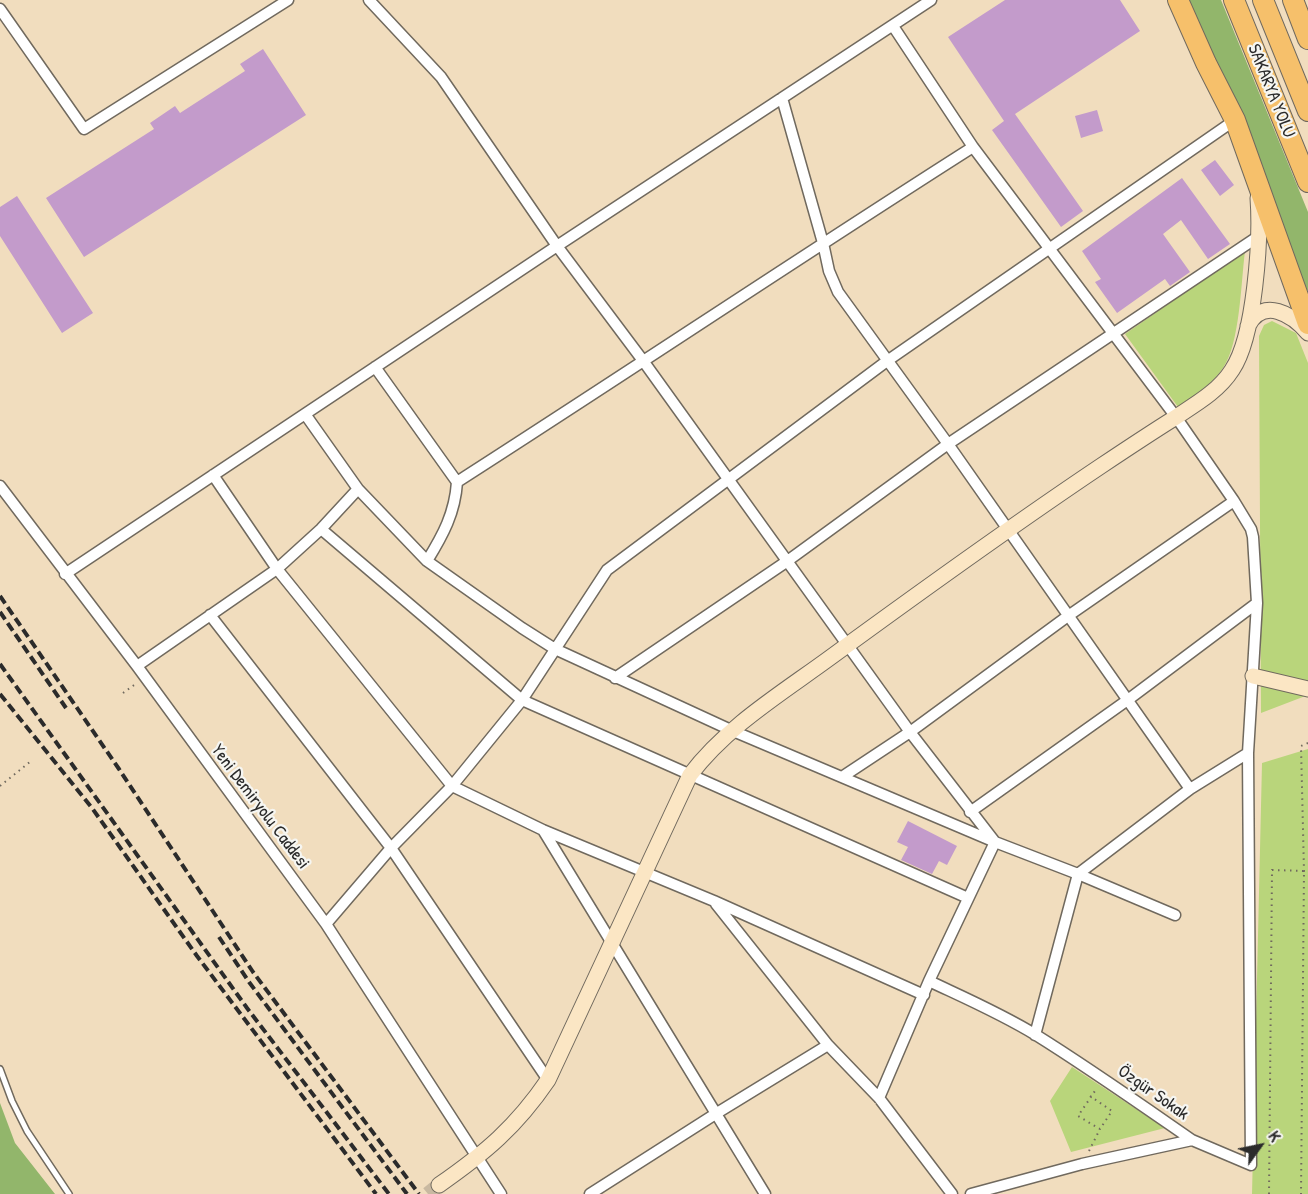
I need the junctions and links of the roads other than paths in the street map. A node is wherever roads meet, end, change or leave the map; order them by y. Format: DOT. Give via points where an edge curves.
graph roads {
  1 [pos="288,0"];
  2 [pos="369,0"];
  3 [pos="931,0"];
  4 [pos="1178,0"];
  5 [pos="1234,0"];
  6 [pos="1263,0"];
  7 [pos="1293,0"];
  8 [pos="0,9"];
  9 [pos="893,26"];
  10 [pos="1308,39"];
  11 [pos="782,98"];
  12 [pos="1308,111"];
  13 [pos="1235,120"];
  14 [pos="973,147"];
  15 [pos="1257,179"];
  16 [pos="1308,182"];
  17 [pos="1259,236"];
  18 [pos="823,243"];
  19 [pos="557,246"];
  20 [pos="1048,248"];
  21 [pos="1250,319"];
  22 [pos="1308,324"];
  23 [pos="1113,332"];
  24 [pos="1308,333"];
  25 [pos="887,361"];
  26 [pos="645,362"];
  27 [pos="375,367"];
  28 [pos="305,414"];
  29 [pos="1176,417"];
  30 [pos="948,444"];
  31 [pos="213,475"];
  32 [pos="728,478"];
  33 [pos="457,482"];
  34 [pos="0,486"];
  35 [pos="358,489"];
  36 [pos="1234,501"];
  37 [pos="321,528"];
  38 [pos="1009,530"];
  39 [pos="427,561"];
  40 [pos="786,561"];
  41 [pos="277,569"];
  42 [pos="64,574"];
  43 [pos="1257,603"];
  44 [pos="210,615"];
  45 [pos="1068,616"];
  46 [pos="848,644"];
  47 [pos="555,649"];
  48 [pos="137,666"];
  49 [pos="1253,676"];
  50 [pos="615,678"];
  51 [pos="1308,689"];
  52 [pos="1129,699"];
  53 [pos="522,700"];
  54 [pos="733,731"];
  55 [pos="910,732"];
  56 [pos="1248,753"];
  57 [pos="690,775"];
  58 [pos="842,777"];
  59 [pos="452,786"];
  60 [pos="1190,789"];
  61 [pos="970,812"];
  62 [pos="543,830"];
  63 [pos="994,842"];
  64 [pos="392,848"];
  65 [pos="644,871"];
  66 [pos="1078,873"];
  67 [pos="968,898"];
  68 [pos="714,901"];
  69 [pos="1175,915"];
  70 [pos="326,924"];
  71 [pos="611,942"];
  72 [pos="929,981"];
  73 [pos="924,995"];
  74 [pos="1035,1035"];
  75 [pos="828,1045"];
  76 [pos="0,1069"];
  77 [pos="548,1080"];
  78 [pos="879,1098"];
  79 [pos="717,1113"];
  80 [pos="1192,1140"];
  81 [pos="477,1158"];
  82 [pos="439,1185"];
  83 [pos="69,1194"];
  84 [pos="501,1194"];
  85 [pos="590,1194"];
  86 [pos="765,1194"];
  87 [pos="952,1194"];
  88 [pos="971,1194"];
  1 -- 8 [label="street" via="84,129"];
  2 -- 19 [label="street" via="441,76"];
  3 -- 9 [label="street"];
  4 -- 13 [label="highway"];
  5 -- 16 [label="highway, SAKARYA YOLU"];
  6 -- 12 [label="highway"];
  7 -- 10 [label="highway"];
  9 -- 11 [label="street"];
  9 -- 14 [label="street"];
  11 -- 18 [label="street"];
  11 -- 19 [label="street"];
  13 -- 15 [label="highway"];
  13 -- 20 [label="street"];
  14 -- 18 [label="street"];
  14 -- 20 [label="street"];
  15 -- 17 [label="street"];
  15 -- 22 [label="highway"];
  17 -- 21 [label="street"];
  17 -- 23 [label="street"];
  18 -- 25 [label="street" via="838,292"];
  18 -- 26 [label="street"];
  19 -- 26 [label="street"];
  19 -- 27 [label="street"];
  20 -- 23 [label="street"];
  20 -- 25 [label="street"];
  21 -- 24 [label="street" via="1277,311 1292,317"];
  21 -- 29 [label="street" via="1238,360 1224,381"];
  23 -- 29 [label="street"];
  23 -- 30 [label="street"];
  25 -- 30 [label="street"];
  25 -- 32 [label="street"];
  26 -- 32 [label="street"];
  26 -- 33 [label="street"];
  27 -- 28 [label="street"];
  27 -- 33 [label="street"];
  28 -- 31 [label="street"];
  28 -- 35 [label="street"];
  29 -- 36 [label="street"];
  29 -- 38 [label="street"];
  30 -- 38 [label="street"];
  30 -- 40 [label="street"];
  31 -- 41 [label="street"];
  31 -- 42 [label="street"];
  32 -- 40 [label="street"];
  32 -- 47 [label="street" via="608,570"];
  33 -- 39 [label="street" via="450,521"];
  34 -- 42 [label="street, Yeni Demiryolu Caddesi"];
  35 -- 37 [label="street"];
  35 -- 39 [label="street"];
  36 -- 43 [label="street" via="1253,537"];
  36 -- 45 [label="street"];
  37 -- 41 [label="street"];
  37 -- 53 [label="street"];
  38 -- 45 [label="street"];
  38 -- 46 [label="street"];
  39 -- 47 [label="street"];
  40 -- 46 [label="street"];
  40 -- 50 [label="street"];
  41 -- 44 [label="street"];
  41 -- 59 [label="street"];
  42 -- 48 [label="street, Yeni Demiryolu Caddesi"];
  43 -- 49 [label="street"];
  43 -- 52 [label="street"];
  44 -- 48 [label="street"];
  44 -- 64 [label="street"];
  45 -- 52 [label="street"];
  45 -- 55 [label="street"];
  46 -- 54 [label="street"];
  46 -- 55 [label="street"];
  47 -- 50 [label="street"];
  47 -- 53 [label="street"];
  48 -- 70 [label="street, Yeni Demiryolu Caddesi"];
  49 -- 51 [label="street"];
  49 -- 56 [label="street"];
  50 -- 54 [label="street"];
  52 -- 60 [label="street"];
  52 -- 61 [label="street"];
  53 -- 57 [label="street"];
  53 -- 59 [label="street"];
  54 -- 57 [label="street"];
  54 -- 58 [label="street"];
  55 -- 58 [label="street"];
  55 -- 61 [label="street"];
  56 -- 60 [label="street"];
  56 -- 80 [label="street" via="1251,1165"];
  57 -- 65 [label="street"];
  57 -- 67 [label="street"];
  58 -- 63 [label="street"];
  59 -- 62 [label="street"];
  59 -- 64 [label="street"];
  60 -- 66 [label="street"];
  61 -- 63 [label="street"];
  62 -- 65 [label="street"];
  62 -- 71 [label="street"];
  63 -- 66 [label="street"];
  63 -- 67 [label="street"];
  64 -- 70 [label="street"];
  64 -- 77 [label="street"];
  65 -- 68 [label="street"];
  65 -- 71 [label="street"];
  66 -- 69 [label="street"];
  66 -- 74 [label="street"];
  67 -- 72 [label="street"];
  68 -- 73 [label="street"];
  68 -- 75 [label="street"];
  70 -- 81 [label="street, Yeni Demiryolu Caddesi"];
  71 -- 77 [label="street"];
  71 -- 79 [label="street"];
  72 -- 73 [label="street"];
  72 -- 74 [label="street, Özgür Sokak"];
  73 -- 78 [label="street"];
  74 -- 80 [label="street, Özgür Sokak"];
  75 -- 78 [label="street"];
  75 -- 79 [label="street"];
  76 -- 83 [label="lane" via="27,1131"];
  77 -- 81 [label="street" via="516,1122"];
  78 -- 87 [label="street"];
  79 -- 85 [label="street"];
  79 -- 86 [label="street"];
  80 -- 88 [label="street, Özgür Sokak"];
  81 -- 82 [label="street"];
  81 -- 84 [label="street, Yeni Demiryolu Caddesi"];
}
